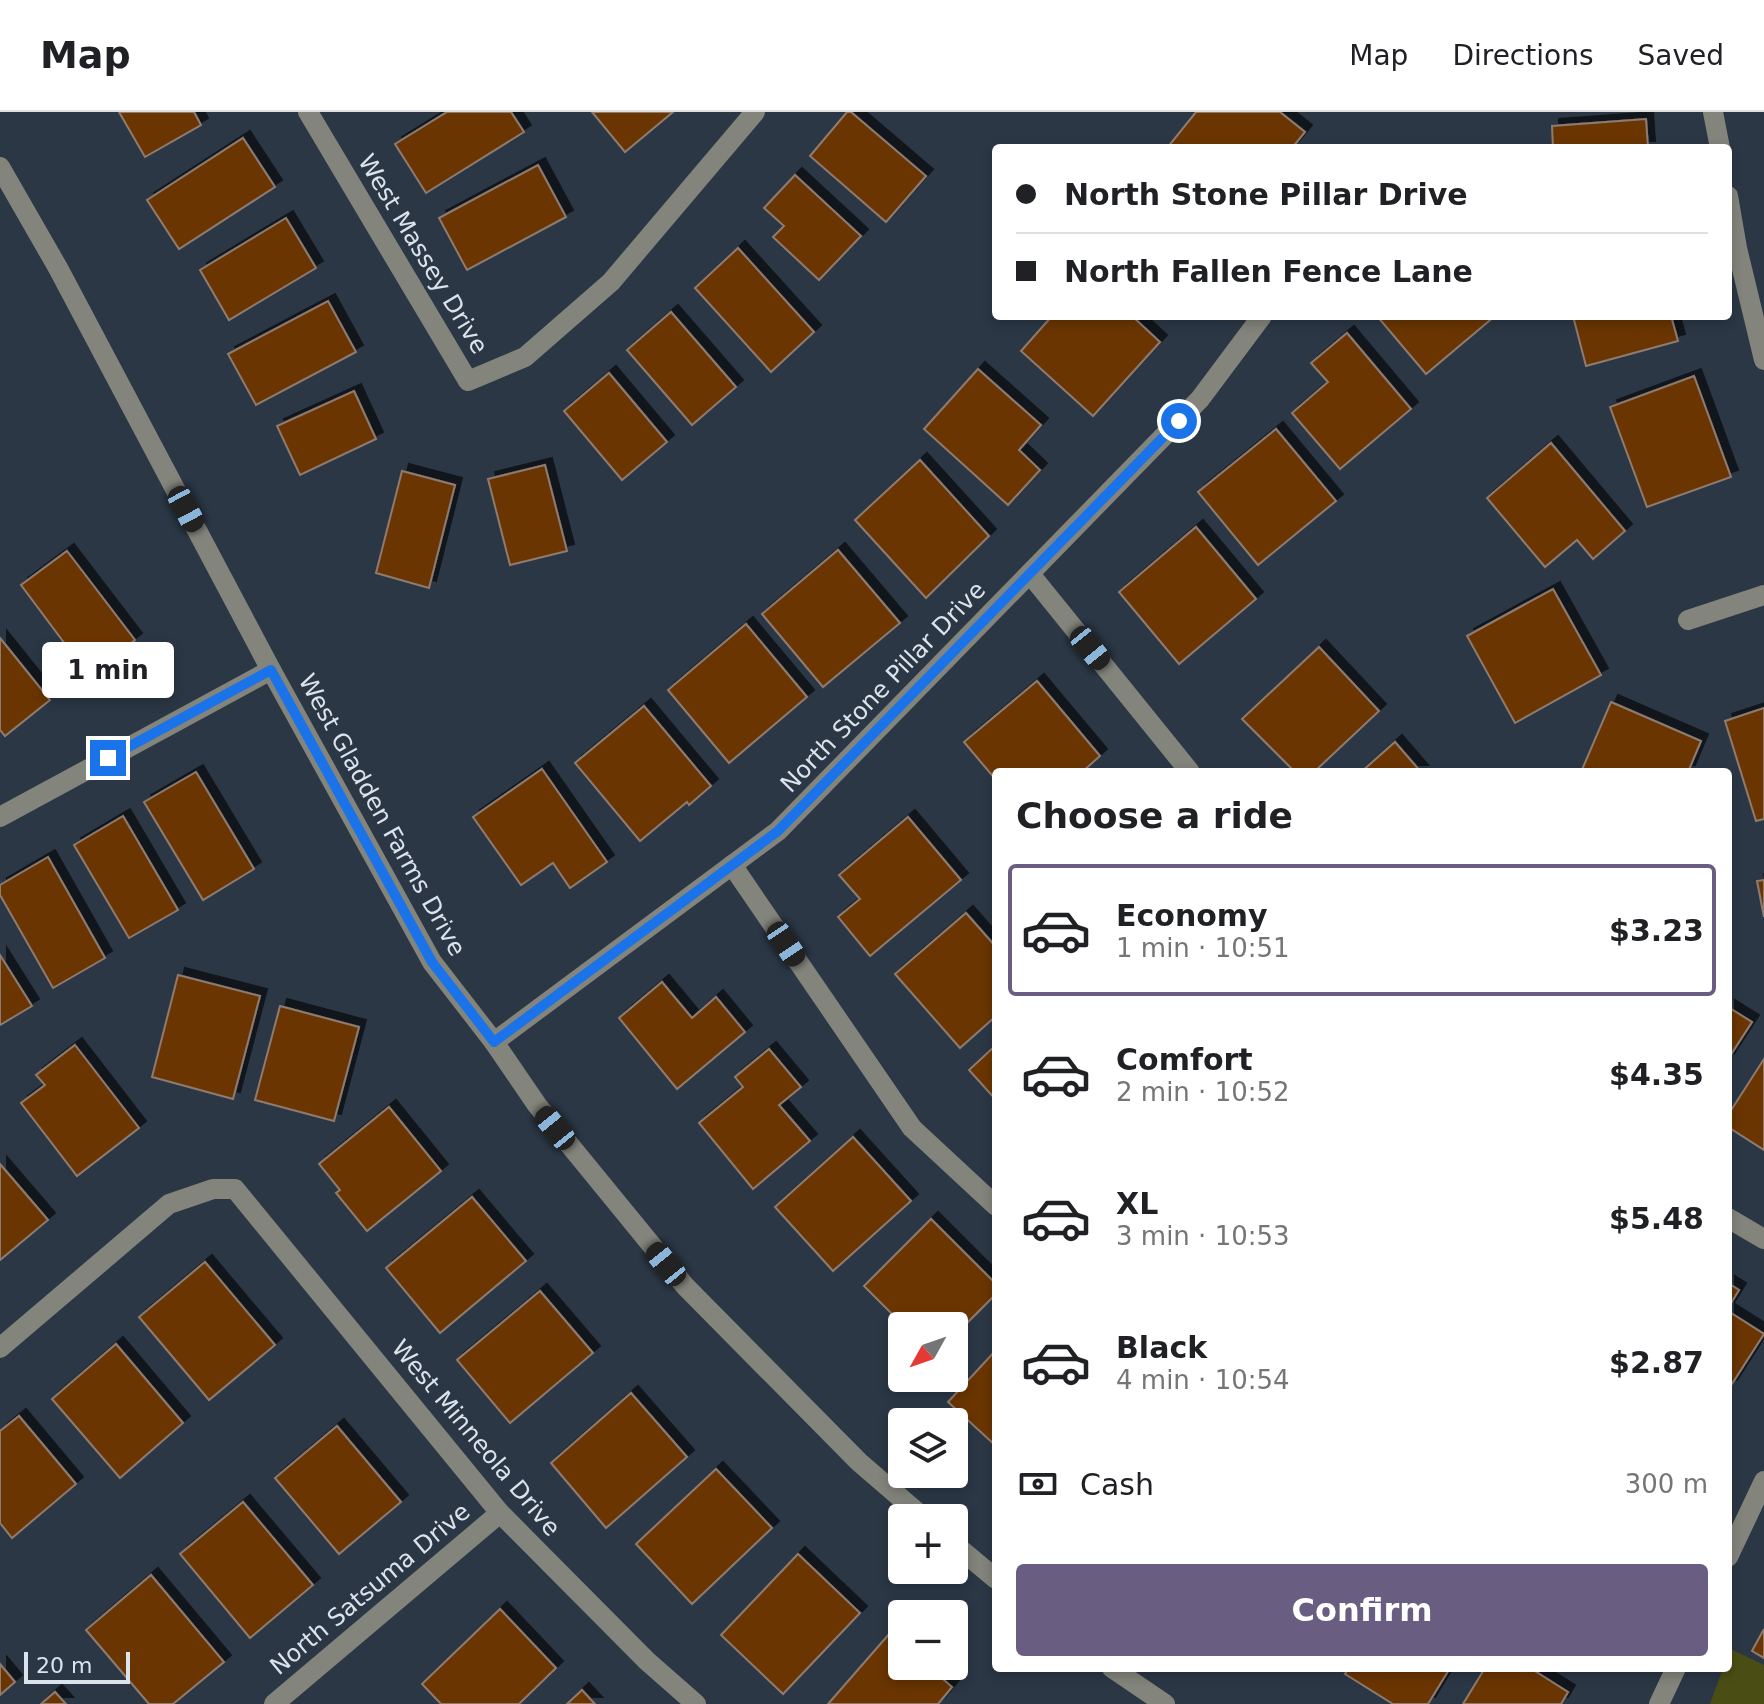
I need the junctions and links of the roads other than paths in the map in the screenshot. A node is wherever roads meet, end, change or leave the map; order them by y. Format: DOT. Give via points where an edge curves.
graph roads {
  1 [pos="308,112"];
  2 [pos="755,112"];
  3 [pos="1713,112"];
  4 [pos="1719,144"];
  5 [pos="0,167"];
  6 [pos="1732,219"];
  7 [pos="1259,320"];
  8 [pos="1764,360"];
  9 [pos="1030,574"];
  10 [pos="1764,595"];
  11 [pos="1688,620"];
  12 [pos="271,670"];
  13 [pos="1187,768"];
  14 [pos="0,817"];
  15 [pos="732,865"];
  16 [pos="494,1042"];
  17 [pos="992,1202"];
  18 [pos="1732,1220"];
  19 [pos="1764,1239"];
  20 [pos="0,1348"];
  21 [pos="1764,1481"];
  22 [pos="908,1504"];
  23 [pos="500,1513"];
  24 [pos="1732,1549"];
  25 [pos="968,1556"];
  26 [pos="992,1576"];
  27 [pos="1118,1672"];
  28 [pos="1674,1672"];
  29 [pos="274,1704"];
  30 [pos="696,1704"];
  31 [pos="1165,1704"];
  32 [pos="1659,1704"];
  1 -- 2 [label="street, West Massey Drive" via="468,381 525,357 611,282"];
  3 -- 4 [label="street"];
  5 -- 12 [label="street, West Gladden Farms Drive"];
  6 -- 8 [label="street"];
  7 -- 9 [label="street, North Stone Pillar Drive" via="1200,399"];
  9 -- 13 [label="street"];
  9 -- 15 [label="street, North Stone Pillar Drive" via="778,831"];
  10 -- 11 [label="street"];
  12 -- 14 [label="street"];
  12 -- 16 [label="street, West Gladden Farms Drive" via="432,962"];
  15 -- 16 [label="street, North Stone Pillar Drive"];
  15 -- 17 [label="street" via="912,1128"];
  16 -- 22 [label="street, West Gladden Farms Drive" via="537,1105 685,1286 859,1462"];
  18 -- 19 [label="street"];
  20 -- 23 [label="street, West Minneola Drive" via="169,1204 213,1189 235,1189"];
  21 -- 24 [label="street"];
  23 -- 29 [label="street, North Satsuma Drive"];
  23 -- 30 [label="street, West Minneola Drive"];
  25 -- 26 [label="street"];
  27 -- 31 [label="street"];
  28 -- 32 [label="street"];
}
